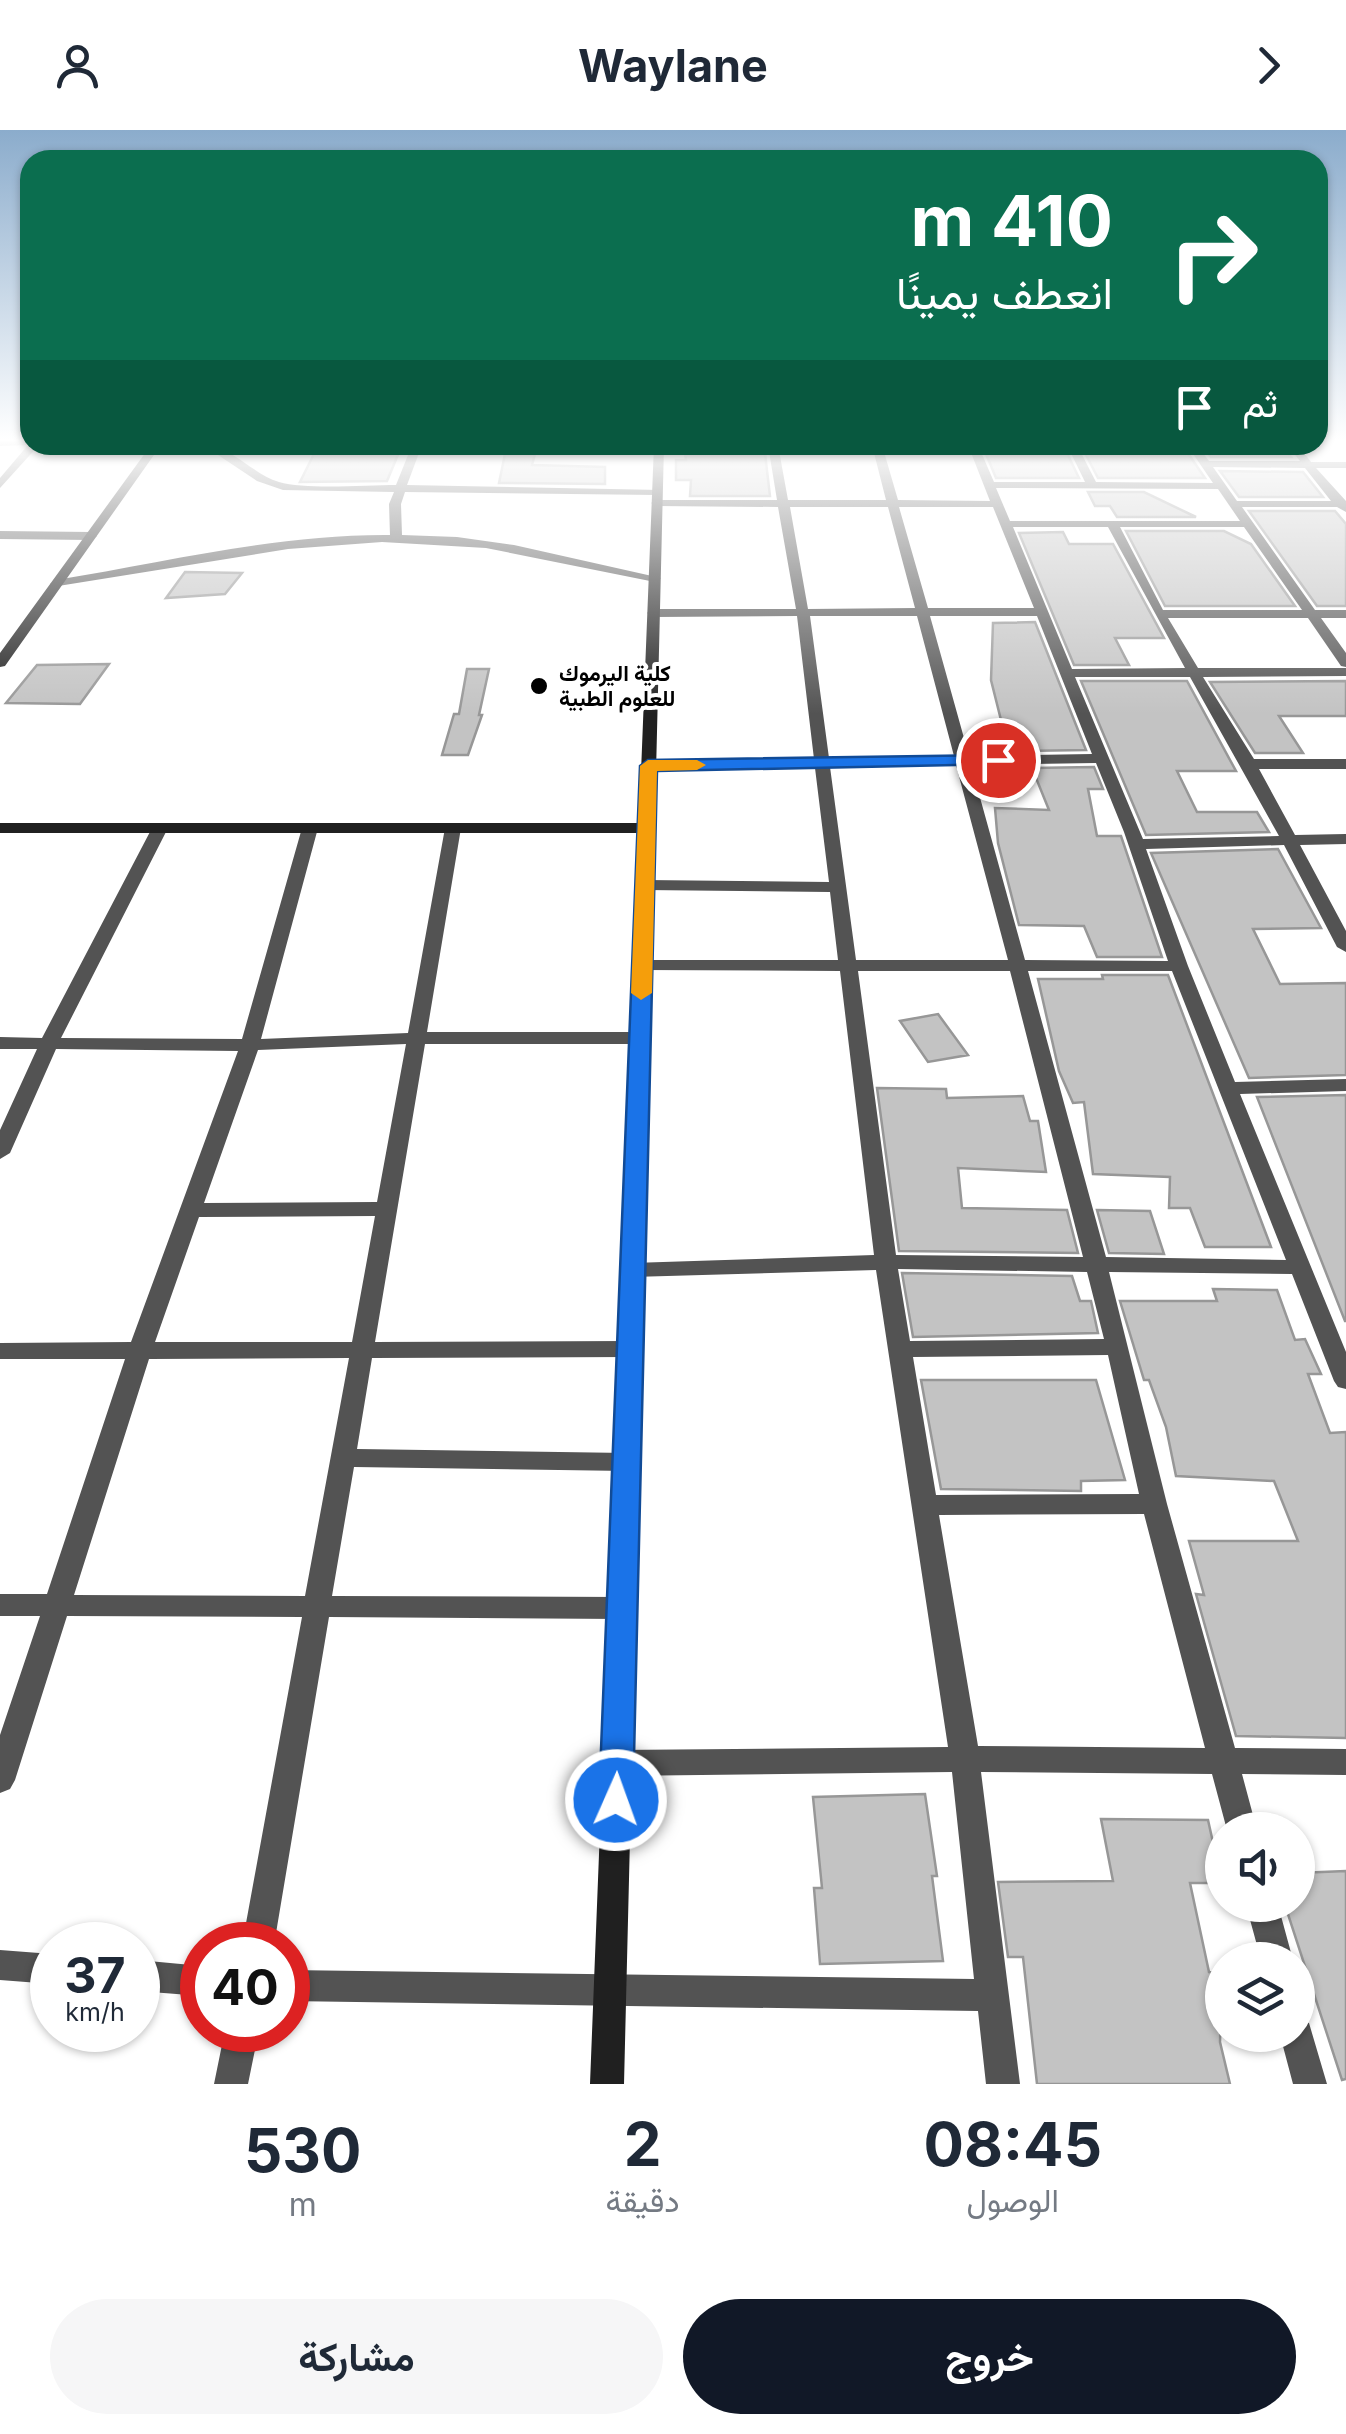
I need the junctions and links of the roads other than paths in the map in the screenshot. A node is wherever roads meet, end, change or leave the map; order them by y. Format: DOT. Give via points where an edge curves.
graph roads {
  1 [pos="94,532"];
  2 [pos="396,532"];
  3 [pos="656,532"];
  4 [pos="788,532"];
  5 [pos="901,532"];
  6 [pos="1008,532"];
  7 [pos="1117,532"];
  8 [pos="1254,532"];
  9 [pos="0,535"];
  10 [pos="91,536"];
  11 [pos="396,538"];
  12 [pos="654,578"];
  13 [pos="56,584"];
  14 [pos="1041,612"];
  15 [pos="653,613"];
  16 [pos="803,614"];
  17 [pos="922,614"];
  18 [pos="1160,614"];
  19 [pos="1311,614"];
  20 [pos="1346,614"];
  21 [pos="1,660"];
  22 [pos="1346,663"];
  23 [pos="1195,672"];
  24 [pos="1346,672"];
  25 [pos="1066,673"];
  26 [pos="1100,758"];
  27 [pos="963,761"];
  28 [pos="822,763"];
  29 [pos="1249,764"];
  30 [pos="1346,764"];
  31 [pos="648,766"];
  32 [pos="160,828"];
  33 [pos="310,828"];
  34 [pos="452,828"];
  35 [pos="646,828"];
  36 [pos="1,830"];
  37 [pos="1346,839"];
  38 [pos="1289,840"];
  39 [pos="1134,844"];
  40 [pos="645,885"];
  41 [pos="838,887"];
  42 [pos="1346,947"];
  43 [pos="642,965"];
  44 [pos="848,965"];
  45 [pos="1018,966"];
  46 [pos="1179,966"];
  47 [pos="416,1038"];
  48 [pos="640,1038"];
  49 [pos="0,1043"];
  50 [pos="49,1043"];
  51 [pos="250,1045"];
  52 [pos="1346,1085"];
  53 [pos="1228,1088"];
  54 [pos="0,1153"];
  55 [pos="191,1210"];
  56 [pos="388,1210"];
  57 [pos="886,1262"];
  58 [pos="1096,1265"];
  59 [pos="1300,1268"];
  60 [pos="632,1270"];
  61 [pos="1118,1347"];
  62 [pos="364,1349"];
  63 [pos="630,1349"];
  64 [pos="900,1349"];
  65 [pos="0,1351"];
  66 [pos="139,1353"];
  67 [pos="1346,1381"];
  68 [pos="344,1458"];
  69 [pos="626,1462"];
  70 [pos="1154,1504"];
  71 [pos="925,1505"];
  72 [pos="317,1605"];
  73 [pos="0,1606"];
  74 [pos="56,1606"];
  75 [pos="622,1608"];
  76 [pos="965,1759"];
  77 [pos="1223,1760"];
  78 [pos="1346,1762"];
  79 [pos="617,1763"];
  80 [pos="0,1780"];
  81 [pos="1237,1812"];
  82 [pos="262,1922"];
  83 [pos="0,1964"];
  84 [pos="30,1967"];
  85 [pos="310,1986"];
  86 [pos="610,1989"];
  87 [pos="994,1996"];
  88 [pos="238,2052"];
  89 [pos="1302,2052"];
  90 [pos="232,2084"];
  91 [pos="606,2084"];
  92 [pos="1004,2084"];
  93 [pos="1310,2084"];
  1 -- 10 [label="street"];
  2 -- 11 [label="street"];
  3 -- 12 [label="street"];
  4 -- 16 [label="street"];
  5 -- 17 [label="street"];
  6 -- 14 [label="street"];
  7 -- 18 [label="street"];
  8 -- 19 [label="street"];
  9 -- 10 [label="street"];
  10 -- 13 [label="street"];
  11 -- 12 [label="street" via="477,543"];
  11 -- 13 [label="street" via="246,553"];
  12 -- 15 [label="street"];
  13 -- 21 [label="street"];
  14 -- 17 [label="street"];
  14 -- 25 [label="street"];
  15 -- 16 [label="street"];
  15 -- 31 [label="street"];
  16 -- 17 [label="street"];
  16 -- 28 [label="street"];
  17 -- 27 [label="street"];
  18 -- 19 [label="street"];
  18 -- 23 [label="street"];
  19 -- 20 [label="street"];
  19 -- 22 [label="street"];
  23 -- 24 [label="street"];
  23 -- 25 [label="street"];
  23 -- 29 [label="street"];
  25 -- 26 [label="street"];
  26 -- 27 [label="street"];
  26 -- 39 [label="street"];
  27 -- 28 [label="street"];
  27 -- 45 [label="street"];
  28 -- 31 [label="street"];
  28 -- 41 [label="street"];
  29 -- 30 [label="street"];
  29 -- 38 [label="street"];
  31 -- 35 [label="street"];
  32 -- 33 [label="street"];
  32 -- 36 [label="street"];
  32 -- 50 [label="street"];
  33 -- 34 [label="street"];
  33 -- 51 [label="street"];
  34 -- 35 [label="street"];
  34 -- 47 [label="street"];
  35 -- 40 [label="street"];
  37 -- 38 [label="street"];
  38 -- 39 [label="street"];
  38 -- 42 [label="street"];
  39 -- 46 [label="street"];
  40 -- 41 [label="street"];
  40 -- 43 [label="street"];
  41 -- 44 [label="street"];
  43 -- 44 [label="street"];
  43 -- 48 [label="street"];
  44 -- 45 [label="street"];
  44 -- 57 [label="street"];
  45 -- 46 [label="street"];
  45 -- 58 [label="street"];
  46 -- 53 [label="street"];
  47 -- 48 [label="street"];
  47 -- 51 [label="street"];
  47 -- 56 [label="street"];
  48 -- 60 [label="street"];
  49 -- 50 [label="street"];
  50 -- 51 [label="street"];
  50 -- 54 [label="street"];
  51 -- 55 [label="street"];
  52 -- 53 [label="street"];
  53 -- 59 [label="street"];
  55 -- 56 [label="street"];
  55 -- 66 [label="street"];
  56 -- 62 [label="street"];
  57 -- 58 [label="street"];
  57 -- 60 [label="street"];
  57 -- 64 [label="street"];
  58 -- 59 [label="street"];
  58 -- 61 [label="street"];
  59 -- 67 [label="street"];
  60 -- 63 [label="street"];
  61 -- 64 [label="street"];
  61 -- 70 [label="street"];
  62 -- 63 [label="street"];
  62 -- 66 [label="street"];
  62 -- 68 [label="street"];
  63 -- 69 [label="street"];
  64 -- 71 [label="street"];
  65 -- 66 [label="street"];
  66 -- 74 [label="street"];
  68 -- 69 [label="street"];
  68 -- 72 [label="street"];
  69 -- 75 [label="street"];
  70 -- 71 [label="street"];
  70 -- 77 [label="street"];
  71 -- 76 [label="street"];
  72 -- 74 [label="street"];
  72 -- 75 [label="street"];
  72 -- 82 [label="street"];
  73 -- 74 [label="street"];
  74 -- 80 [label="street"];
  75 -- 79 [label="street"];
  76 -- 77 [label="street"];
  76 -- 79 [label="street"];
  76 -- 87 [label="street"];
  77 -- 78 [label="street"];
  77 -- 81 [label="street"];
  79 -- 86 [label="street"];
  83 -- 84 [label="street"];
  85 -- 86 [label="street"];
  86 -- 87 [label="street"];
  86 -- 91 [label="street"];
  87 -- 92 [label="street"];
  88 -- 90 [label="street"];
  89 -- 93 [label="street"];
}
